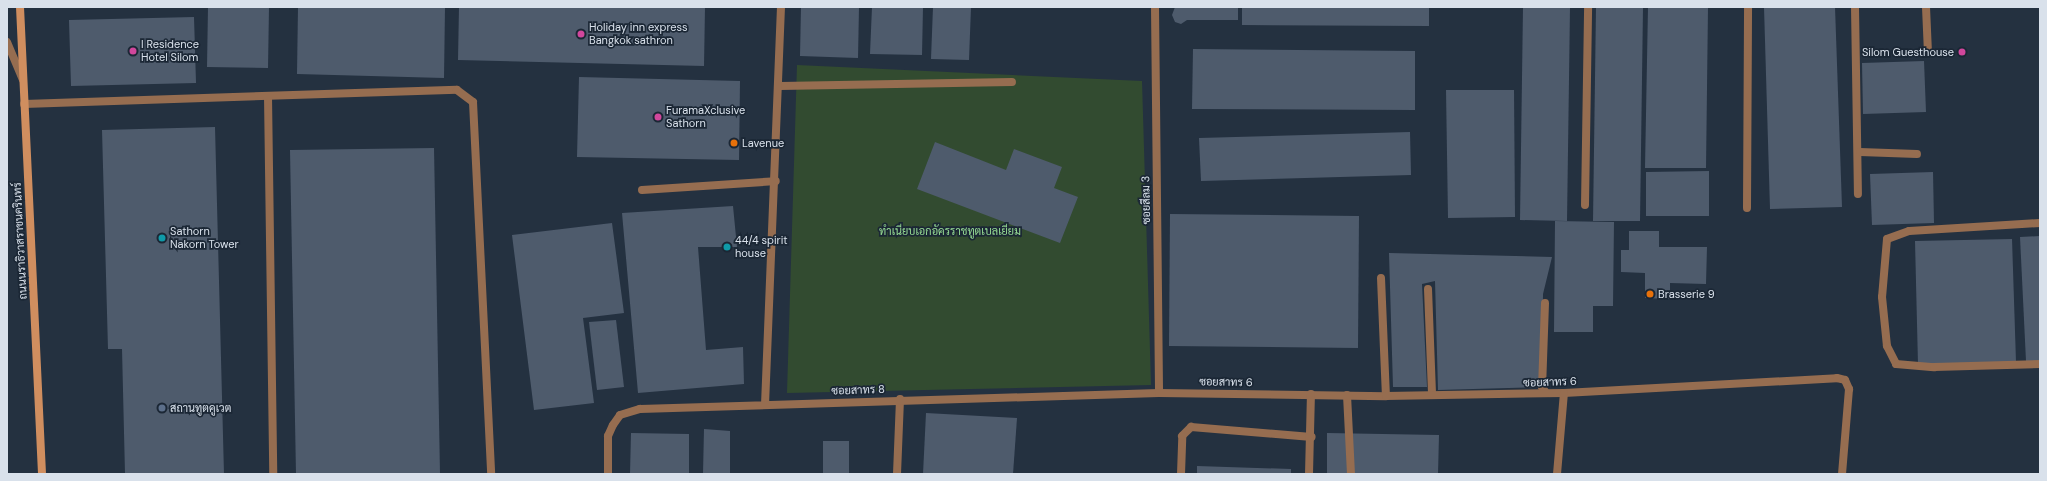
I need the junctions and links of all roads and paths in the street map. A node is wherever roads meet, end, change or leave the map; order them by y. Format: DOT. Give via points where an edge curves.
graph roads {
  1 [pos="20,7"];
  2 [pos="781,7"];
  3 [pos="1154,7"];
  4 [pos="1588,7"];
  5 [pos="1748,7"];
  6 [pos="1855,7"];
  7 [pos="1926,7"];
  8 [pos="7,42"];
  9 [pos="1928,52"];
  10 [pos="24,82"];
  11 [pos="1012,82"];
  12 [pos="780,86"];
  13 [pos="268,96"];
  14 [pos="24,104"];
  15 [pos="1860,152"];
  16 [pos="1917,154"];
  17 [pos="776,181"];
  18 [pos="642,190"];
  19 [pos="1858,194"];
  20 [pos="1585,205"];
  21 [pos="1747,208"];
  22 [pos="2040,223"];
  23 [pos="1380,278"];
  24 [pos="1428,289"];
  25 [pos="1545,303"];
  26 [pos="2040,364"];
  27 [pos="1159,393"];
  28 [pos="1546,393"];
  29 [pos="1564,393"];
  30 [pos="1311,394"];
  31 [pos="1347,395"];
  32 [pos="1432,395"];
  33 [pos="1386,396"];
  34 [pos="900,399"];
  35 [pos="765,405"];
  36 [pos="1312,437"];
  37 [pos="42,474"];
  38 [pos="273,474"];
  39 [pos="490,474"];
  40 [pos="608,474"];
  41 [pos="897,474"];
  42 [pos="1181,474"];
  43 [pos="1309,474"];
  44 [pos="1351,474"];
  45 [pos="1557,474"];
  46 [pos="1842,474"];
  1 -- 10 [label="main road, ถนนนราธิวาสราชนครินทร์"];
  2 -- 12 [label="street"];
  3 -- 27 [label="street, ซอยสีลม 3"];
  4 -- 20 [label="street"];
  5 -- 21 [label="street"];
  6 -- 15 [label="street"];
  7 -- 9 [label="street"];
  8 -- 10 [label="street"];
  10 -- 14 [label="main road, ถนนนราธิวาสราชนครินทร์"];
  11 -- 12 [label="street"];
  12 -- 17 [label="street"];
  13 -- 14 [label="street"];
  13 -- 38 [label="street"];
  13 -- 39 [label="street" via="457,90 473,102"];
  14 -- 37 [label="main road, ถนนนราธิวาสราชนครินทร์"];
  15 -- 16 [label="street"];
  15 -- 19 [label="street"];
  17 -- 18 [label="street"];
  17 -- 35 [label="street"];
  22 -- 26 [label="street" via="1909,231 1888,239 1882,297 1887,346 1896,364 1934,367"];
  23 -- 33 [label="street"];
  24 -- 32 [label="street"];
  25 -- 28 [label="street" via="1542,387"];
  27 -- 30 [label="street, ซอยสาทร 6"];
  27 -- 34 [label="street, ซอยสาทร 8"];
  28 -- 29 [label="street, ซอยสาทร 6"];
  28 -- 32 [label="street, ซอยสาทร 6"];
  29 -- 45 [label="street"];
  29 -- 46 [label="street, ซอยสาทร 6" via="1843,379 1849,389"];
  30 -- 31 [label="street, ซอยสาทร 6"];
  30 -- 36 [label="street"];
  31 -- 33 [label="street, ซอยสาทร 6"];
  31 -- 44 [label="street"];
  32 -- 33 [label="street, ซอยสาทร 6"];
  34 -- 35 [label="street, ซอยสาทร 8"];
  34 -- 41 [label="street"];
  35 -- 40 [label="street, ซอยสาทร 8" via="640,409 620,415 608,436"];
  36 -- 42 [label="street" via="1191,427 1182,436"];
  36 -- 43 [label="street"];
}
